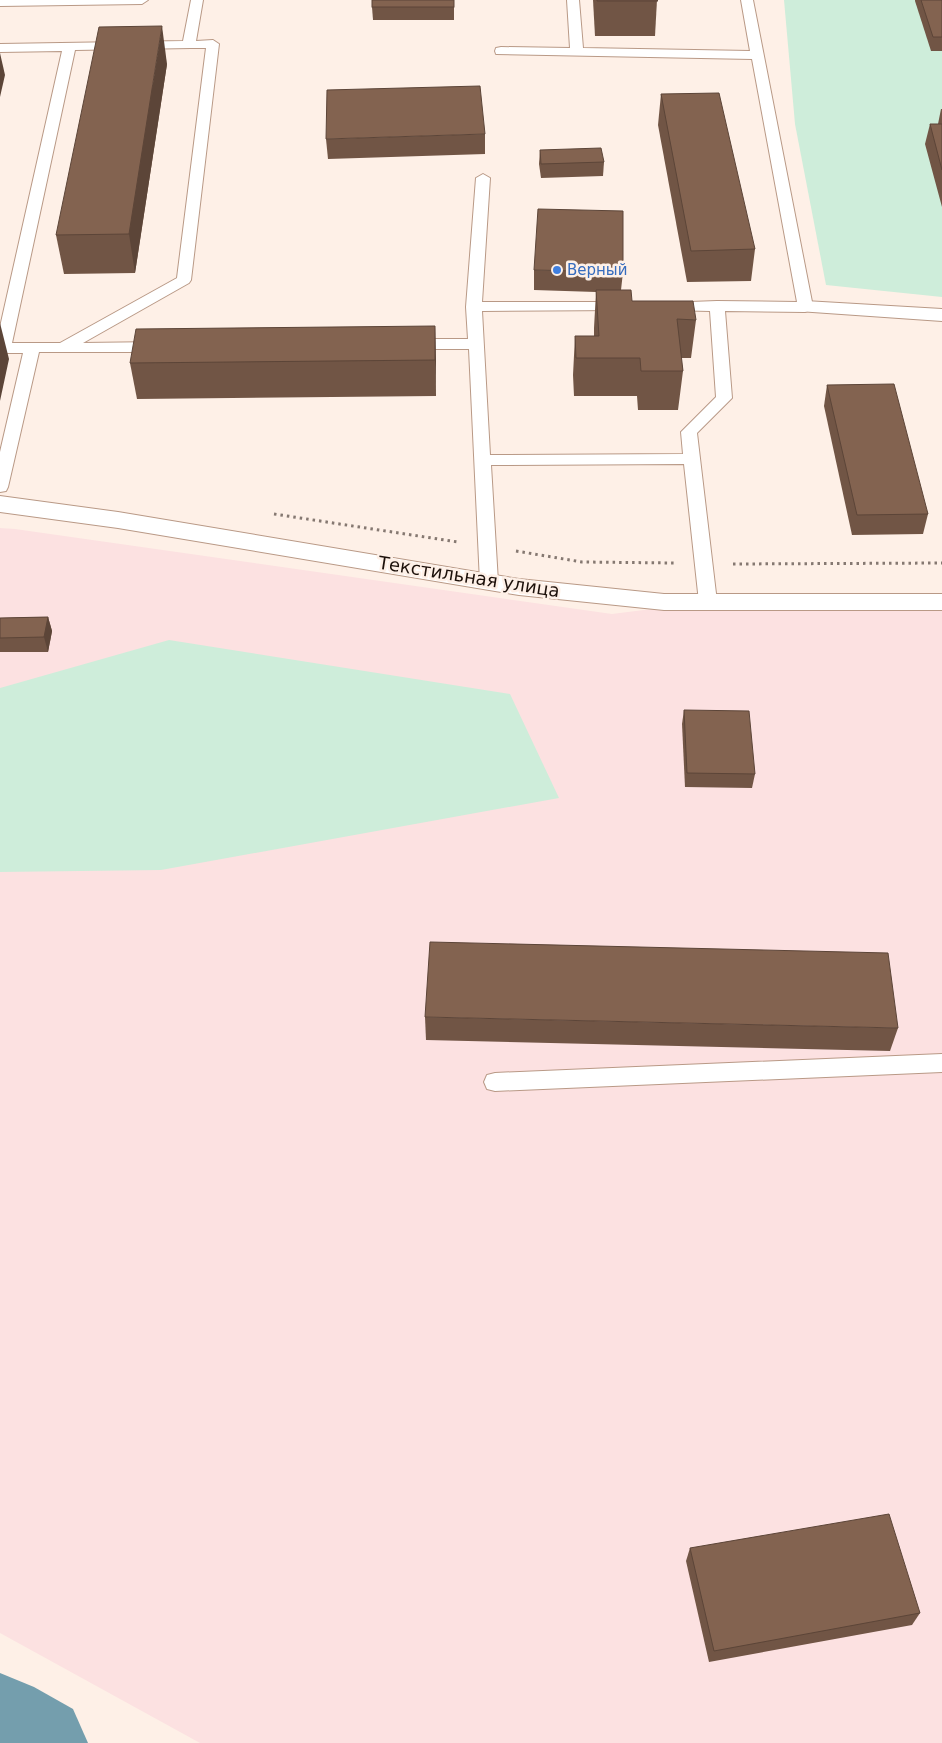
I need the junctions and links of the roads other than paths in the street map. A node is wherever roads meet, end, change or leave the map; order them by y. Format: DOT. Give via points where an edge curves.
graph roads {
  1 [pos="142,0"];
  2 [pos="197,0"];
  3 [pos="573,0"];
  4 [pos="747,0"];
  5 [pos="0,2"];
  6 [pos="189,45"];
  7 [pos="70,46"];
  8 [pos="0,48"];
  9 [pos="501,51"];
  10 [pos="577,52"];
  11 [pos="757,55"];
  12 [pos="483,178"];
  13 [pos="717,305"];
  14 [pos="474,307"];
  15 [pos="805,307"];
  16 [pos="942,315"];
  17 [pos="398,344"];
  18 [pos="476,344"];
  19 [pos="172,346"];
  20 [pos="1,348"];
  21 [pos="32,348"];
  22 [pos="64,348"];
  23 [pos="482,460"];
  24 [pos="692,460"];
  25 [pos="0,487"];
  26 [pos="0,504"];
  27 [pos="489,582"];
  28 [pos="708,602"];
  29 [pos="942,602"];
  30 [pos="942,1064"];
  31 [pos="495,1082"];
  1 -- 5 [label="lane"];
  2 -- 6 [label="lane"];
  3 -- 10 [label="lane"];
  4 -- 11 [label="lane"];
  6 -- 7 [label="lane"];
  6 -- 22 [label="lane" via="212,44 184,280"];
  7 -- 8 [label="lane"];
  7 -- 20 [label="lane"];
  9 -- 10 [label="lane"];
  10 -- 11 [label="lane"];
  11 -- 15 [label="lane"];
  12 -- 14 [label="lane"];
  13 -- 14 [label="lane"];
  13 -- 15 [label="lane"];
  13 -- 24 [label="lane" via="724,398 689,432"];
  14 -- 18 [label="lane"];
  15 -- 16 [label="main road"];
  17 -- 18 [label="lane"];
  18 -- 23 [label="lane"];
  19 -- 22 [label="lane"];
  20 -- 21 [label="lane"];
  21 -- 22 [label="lane"];
  21 -- 25 [label="lane"];
  23 -- 24 [label="lane"];
  23 -- 27 [label="lane"];
  24 -- 28 [label="lane"];
  26 -- 27 [label="main road, Текстильная улица" via="118,520"];
  27 -- 28 [label="main road, Текстильная улица" via="664,602"];
  28 -- 29 [label="main road, Текстильная улица"];
  30 -- 31 [label="lane"];
}
